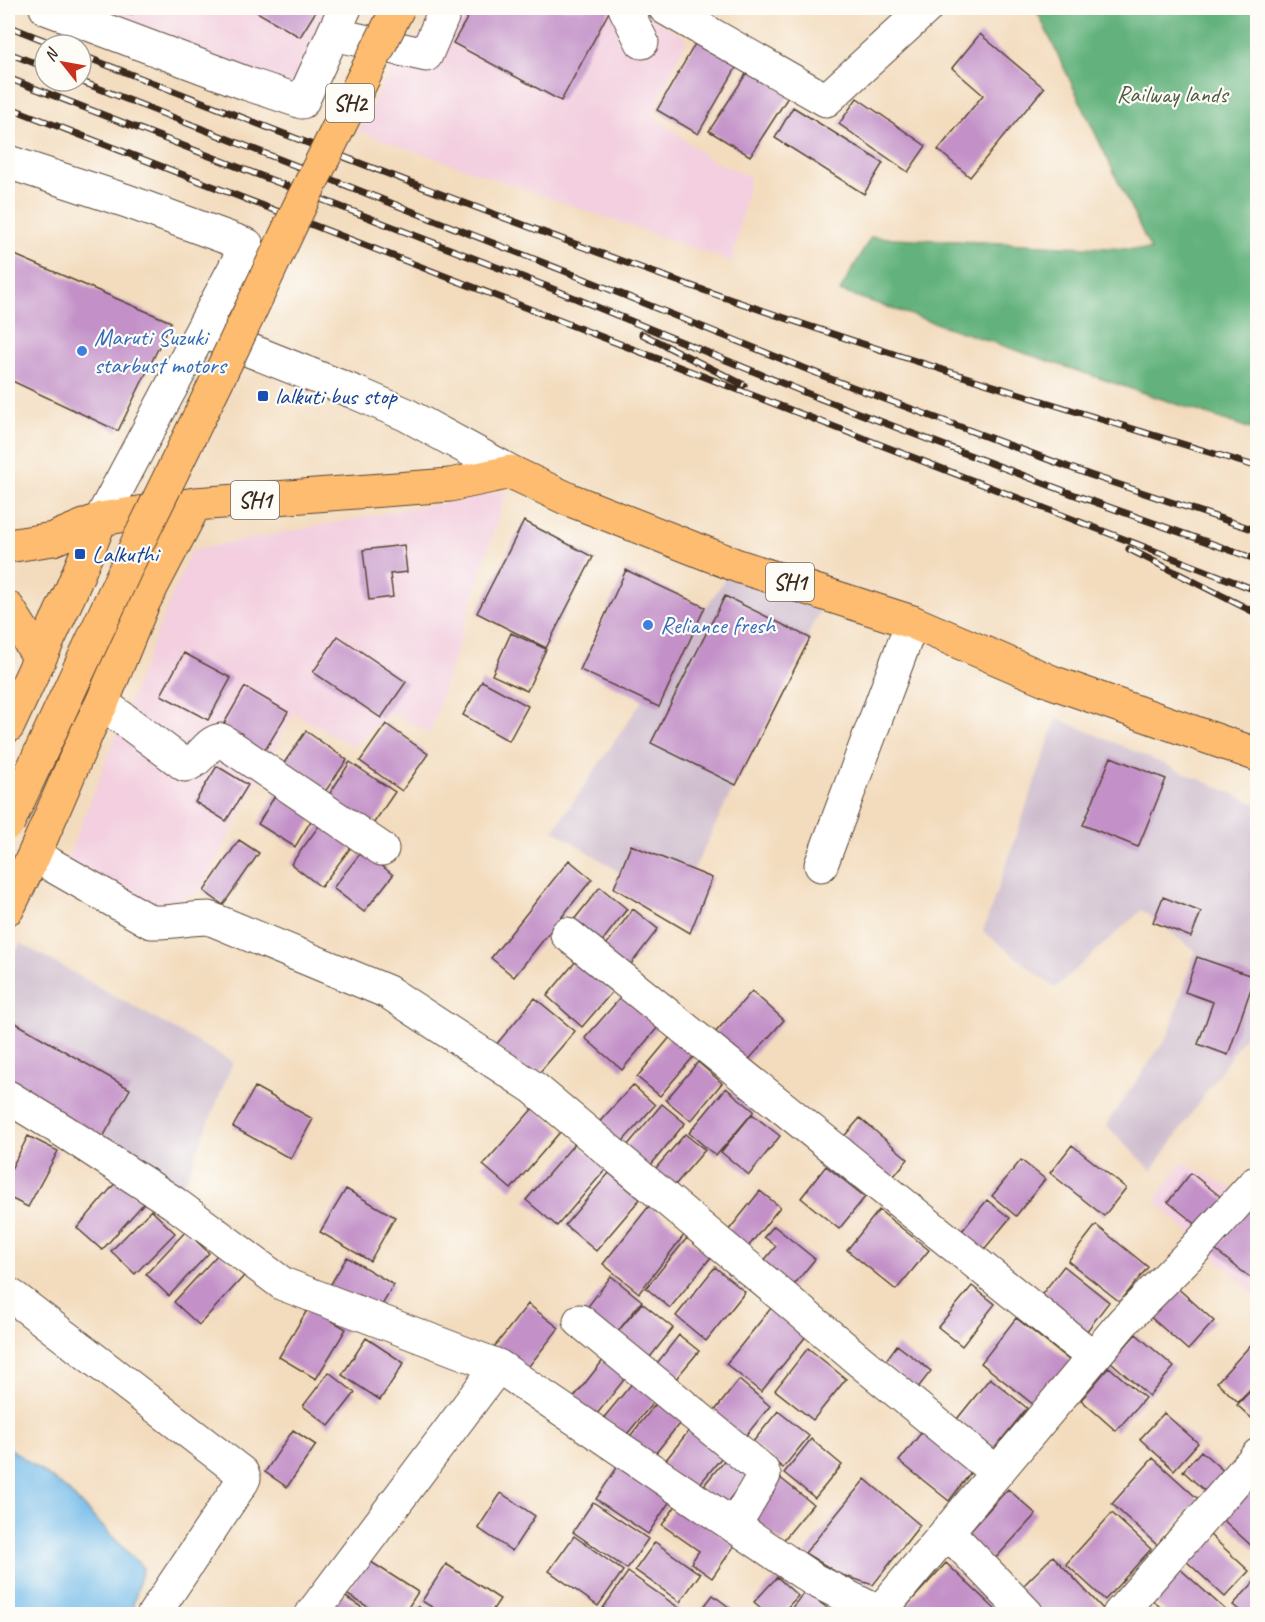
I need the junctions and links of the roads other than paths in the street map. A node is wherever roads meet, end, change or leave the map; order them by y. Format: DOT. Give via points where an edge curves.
graph roads {
  1 [pos="46,8"];
  2 [pos="398,8"];
  3 [pos="446,8"];
  4 [pos="625,8"];
  5 [pos="665,8"];
  6 [pos="926,8"];
  7 [pos="339,21"];
  8 [pos="642,42"];
  9 [pos="8,162"];
  10 [pos="201,331"];
  11 [pos="511,472"];
  12 [pos="195,504"];
  13 [pos="101,519"];
  14 [pos="8,546"];
  15 [pos="8,608"];
  16 [pos="912,622"];
  17 [pos="40,658"];
  18 [pos="102,704"];
  19 [pos="8,726"];
  20 [pos="1257,755"];
  21 [pos="8,823"];
  22 [pos="382,849"];
  23 [pos="34,855"];
  24 [pos="821,865"];
  25 [pos="8,908"];
  26 [pos="567,934"];
  27 [pos="8,1097"];
  28 [pos="1257,1182"];
  29 [pos="8,1294"];
  30 [pos="580,1321"];
  31 [pos="1093,1357"];
  32 [pos="498,1365"];
  33 [pos="1257,1455"];
  34 [pos="996,1472"];
  35 [pos="734,1526"];
  36 [pos="947,1531"];
  37 [pos="154,1614"];
  38 [pos="312,1614"];
  39 [pos="880,1614"];
  40 [pos="1027,1614"];
  41 [pos="1119,1614"];
  1 -- 7 [label="street" via="302,102"];
  2 -- 21 [label="main road, SH2, bridge" via="138,542"];
  3 -- 7 [label="street" via="426,55"];
  4 -- 8 [label="street"];
  5 -- 6 [label="street" via="826,100"];
  9 -- 10 [label="street" via="247,245"];
  10 -- 11 [label="street" via="405,414"];
  10 -- 13 [label="street"];
  11 -- 12 [label="main road, SH1" via="450,485"];
  11 -- 16 [label="main road, SH1" via="568,500 738,566"];
  12 -- 13 [label="main road, SH1"];
  12 -- 18 [label="main road" via="143,603"];
  13 -- 14 [label="main road, SH1" via="53,539"];
  13 -- 17 [label="main road"];
  15 -- 17 [label="main road"];
  16 -- 20 [label="main road, SH1" via="1052,682"];
  16 -- 24 [label="street"];
  17 -- 19 [label="main road"];
  18 -- 22 [label="street" via="184,765 221,740"];
  18 -- 23 [label="main road"];
  23 -- 25 [label="main road"];
  23 -- 34 [label="street" via="151,922 209,918 388,992 534,1088"];
  26 -- 31 [label="street"];
  27 -- 32 [label="street" via="174,1203 283,1284"];
  28 -- 31 [label="street"];
  29 -- 37 [label="street" via="242,1473 242,1482"];
  30 -- 35 [label="street" via="762,1470 764,1475"];
  31 -- 34 [label="street"];
  32 -- 35 [label="street"];
  32 -- 38 [label="street"];
  33 -- 41 [label="street"];
  34 -- 36 [label="street"];
  35 -- 39 [label="street" via="814,1580"];
  36 -- 39 [label="street"];
  36 -- 40 [label="street"];
}
